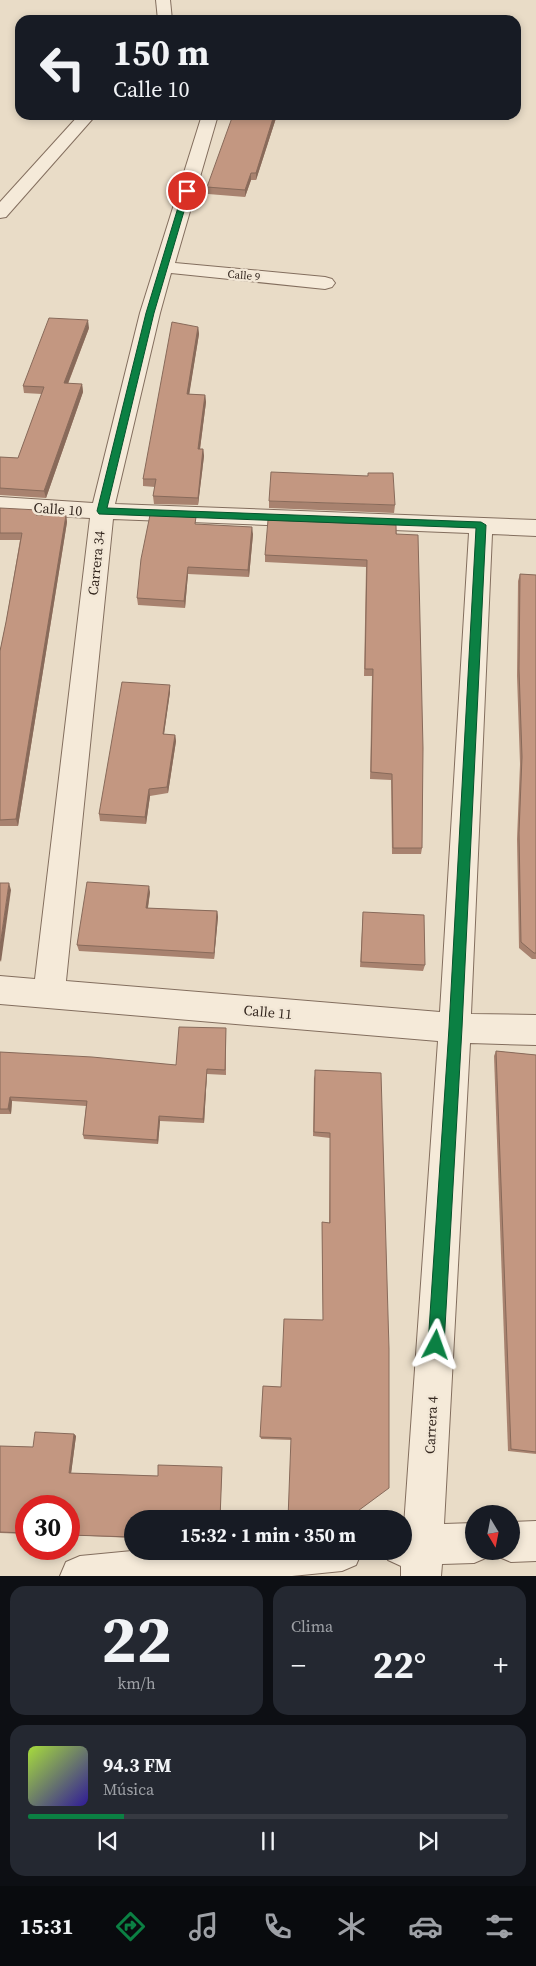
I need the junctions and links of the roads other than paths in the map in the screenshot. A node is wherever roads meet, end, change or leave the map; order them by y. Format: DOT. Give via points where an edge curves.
graph roads {
  1 [pos="163,0"];
  2 [pos="164,15"];
  3 [pos="84,120"];
  4 [pos="208,120"];
  5 [pos="0,213"];
  6 [pos="163,267"];
  7 [pos="325,283"];
  8 [pos="0,505"];
  9 [pos="102,511"];
  10 [pos="481,525"];
  11 [pos="536,528"];
  12 [pos="0,990"];
  13 [pos="48,993"];
  14 [pos="455,1028"];
  15 [pos="536,1030"];
  16 [pos="536,1541"];
  17 [pos="520,1542"];
  18 [pos="465,1544"];
  19 [pos="416,1555"];
  20 [pos="248,1560"];
  21 [pos="80,1576"];
  1 -- 2 [label="street"];
  3 -- 5 [label="street"];
  4 -- 6 [label="street, Carrera 34"];
  6 -- 7 [label="street, Calle 9"];
  6 -- 9 [label="street, Carrera 34"];
  8 -- 9 [label="street, Calle 10"];
  9 -- 10 [label="street, Calle 10"];
  9 -- 13 [label="street, Carrera 34"];
  10 -- 11 [label="street, Calle 10"];
  10 -- 14 [label="street, Carrera 4"];
  12 -- 13 [label="street, Calle 11"];
  13 -- 14 [label="street, Calle 11"];
  14 -- 15 [label="street, Calle 11"];
  14 -- 19 [label="street, Carrera 4"];
  16 -- 17 [label="street"];
  18 -- 19 [label="street"];
  20 -- 21 [label="street"];
}
